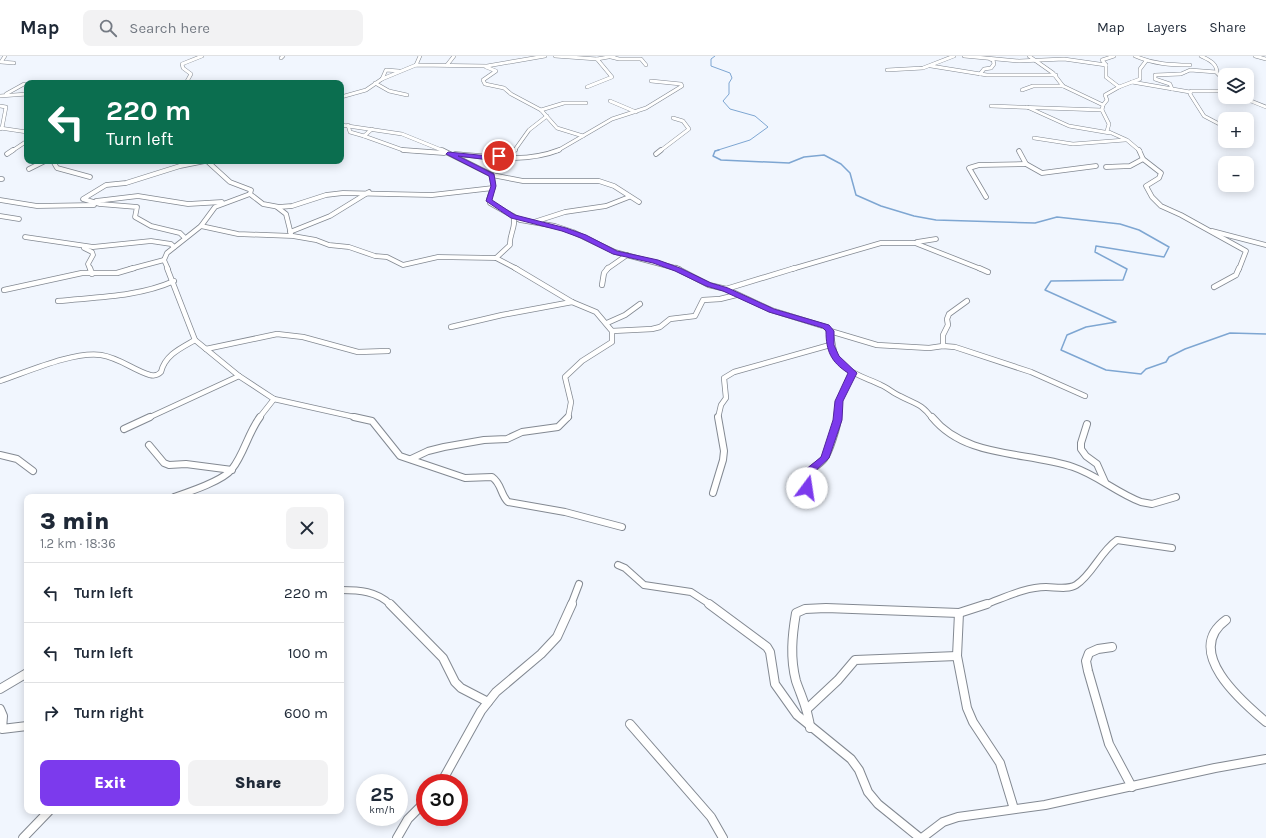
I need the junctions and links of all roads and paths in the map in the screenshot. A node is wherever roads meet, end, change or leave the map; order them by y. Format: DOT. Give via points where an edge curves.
graph roads {
  1 [pos="5,56"];
  2 [pos="202,56"];
  3 [pos="420,56"];
  4 [pos="454,56"];
  5 [pos="545,56"];
  6 [pos="555,56"];
  7 [pos="954,56"];
  8 [pos="964,56"];
  9 [pos="1029,56"];
  10 [pos="1049,56"];
  11 [pos="1114,56"];
  12 [pos="1135,56"];
  13 [pos="1201,56"];
  14 [pos="1255,56"];
  15 [pos="612,57"];
  16 [pos="597,59"];
  17 [pos="988,59"];
  18 [pos="1053,59"];
  19 [pos="1266,59"];
  20 [pos="1037,61"];
  21 [pos="1146,61"];
  22 [pos="14,63"];
  23 [pos="416,65"];
  24 [pos="447,65"];
  25 [pos="646,65"];
  26 [pos="1106,65"];
  27 [pos="481,66"];
  28 [pos="931,66"];
  29 [pos="887,70"];
  30 [pos="1190,70"];
  31 [pos="399,71"];
  32 [pos="1216,72"];
  33 [pos="980,74"];
  34 [pos="1056,75"];
  35 [pos="382,79"];
  36 [pos="188,80"];
  37 [pos="651,81"];
  38 [pos="1132,82"];
  39 [pos="375,83"];
  40 [pos="24,84"];
  41 [pos="1119,85"];
  42 [pos="1063,86"];
  43 [pos="587,87"];
  44 [pos="1172,89"];
  45 [pos="1022,90"];
  46 [pos="1218,91"];
  47 [pos="1190,92"];
  48 [pos="24,94"];
  49 [pos="407,95"];
  50 [pos="0,96"];
  51 [pos="344,96"];
  52 [pos="610,101"];
  53 [pos="586,103"];
  54 [pos="1254,103"];
  55 [pos="1103,105"];
  56 [pos="0,106"];
  57 [pos="991,106"];
  58 [pos="1026,106"];
  59 [pos="1266,108"];
  60 [pos="541,110"];
  61 [pos="1102,110"];
  62 [pos="636,112"];
  63 [pos="547,116"];
  64 [pos="673,118"];
  65 [pos="344,125"];
  66 [pos="1218,125"];
  67 [pos="348,126"];
  68 [pos="1,128"];
  69 [pos="372,129"];
  70 [pos="24,133"];
  71 [pos="1110,133"];
  72 [pos="364,136"];
  73 [pos="583,136"];
  74 [pos="1034,138"];
  75 [pos="1127,140"];
  76 [pos="24,143"];
  77 [pos="1019,152"];
  78 [pos="448,153"];
  79 [pos="7,154"];
  80 [pos="656,154"];
  81 [pos="489,158"];
  82 [pos="1143,159"];
  83 [pos="40,164"];
  84 [pos="55,164"];
  85 [pos="193,164"];
  86 [pos="209,164"];
  87 [pos="1026,164"];
  88 [pos="1096,166"];
  89 [pos="1106,167"];
  90 [pos="29,170"];
  91 [pos="492,175"];
  92 [pos="90,177"];
  93 [pos="492,188"];
  94 [pos="370,192"];
  95 [pos="250,194"];
  96 [pos="629,197"];
  97 [pos="986,197"];
  98 [pos="0,200"];
  99 [pos="92,202"];
  100 [pos="226,202"];
  101 [pos="639,202"];
  102 [pos="100,204"];
  103 [pos="277,207"];
  104 [pos="0,216"];
  105 [pos="513,216"];
  106 [pos="19,219"];
  107 [pos="531,222"];
  108 [pos="201,226"];
  109 [pos="1206,229"];
  110 [pos="168,230"];
  111 [pos="291,234"];
  112 [pos="25,237"];
  113 [pos="184,238"];
  114 [pos="936,238"];
  115 [pos="66,242"];
  116 [pos="163,242"];
  117 [pos="915,242"];
  118 [pos="1266,245"];
  119 [pos="174,247"];
  120 [pos="627,256"];
  121 [pos="496,258"];
  122 [pos="164,260"];
  123 [pos="988,272"];
  124 [pos="92,274"];
  125 [pos="174,281"];
  126 [pos="602,285"];
  127 [pos="1214,287"];
  128 [pos="726,289"];
  129 [pos="4,290"];
  130 [pos="736,295"];
  131 [pos="58,301"];
  132 [pos="967,301"];
  133 [pos="572,302"];
  134 [pos="640,304"];
  135 [pos="607,323"];
  136 [pos="451,327"];
  137 [pos="612,331"];
  138 [pos="830,331"];
  139 [pos="195,340"];
  140 [pos="830,345"];
  141 [pos="943,346"];
  142 [pos="206,350"];
  143 [pos="388,351"];
  144 [pos="852,373"];
  145 [pos="239,376"];
  146 [pos="0,381"];
  147 [pos="1085,396"];
  148 [pos="274,399"];
  149 [pos="1087,424"];
  150 [pos="124,429"];
  151 [pos="148,445"];
  152 [pos="0,455"];
  153 [pos="411,460"];
  154 [pos="232,470"];
  155 [pos="33,471"];
  156 [pos="1105,482"];
  157 [pos="713,493"];
  158 [pos="183,494"];
  159 [pos="800,495"];
  160 [pos="1176,497"];
  161 [pos="622,528"];
  162 [pos="1172,548"];
  163 [pos="618,565"];
  164 [pos="579,584"];
  165 [pos="344,590"];
  166 [pos="959,613"];
  167 [pos="1226,620"];
  168 [pos="1112,647"];
  169 [pos="957,656"];
  170 [pos="24,675"];
  171 [pos="0,689"];
  172 [pos="488,702"];
  173 [pos="0,709"];
  174 [pos="807,709"];
  175 [pos="1266,722"];
  176 [pos="630,724"];
  177 [pos="24,727"];
  178 [pos="810,728"];
  179 [pos="1266,759"];
  180 [pos="447,774"];
  181 [pos="1132,787"];
  182 [pos="1014,809"];
  183 [pos="416,811"];
  184 [pos="46,814"];
  185 [pos="23,838"];
  186 [pos="397,838"];
  187 [pos="723,838"];
  188 [pos="921,838"];
  1 -- 22 [label="street" via="1,62"];
  2 -- 36 [label="street" via="182,64 191,74"];
  3 -- 23 [label="street"];
  4 -- 24 [label="street"];
  5 -- 27 [label="street"];
  6 -- 16 [label="street"];
  7 -- 28 [label="street"];
  8 -- 17 [label="street"];
  9 -- 20 [label="street"];
  10 -- 18 [label="street"];
  11 -- 26 [label="street" via="1102,60"];
  12 -- 21 [label="street"];
  13 -- 32 [label="street" via="1212,62 1217,68"];
  14 -- 19 [label="street"];
  15 -- 16 [label="street"];
  15 -- 25 [label="street" via="642,60"];
  16 -- 43 [label="street" via="612,76"];
  17 -- 20 [label="street"];
  17 -- 33 [label="street" via="993,60 994,64"];
  18 -- 20 [label="street"];
  18 -- 26 [label="street"];
  20 -- 34 [label="street"];
  21 -- 30 [label="street" via="1168,65 1190,64"];
  21 -- 38 [label="street" via="1140,69 1140,79"];
  23 -- 24 [label="street"];
  23 -- 31 [label="street"];
  24 -- 27 [label="street"];
  26 -- 41 [label="street" via="1107,79"];
  27 -- 60 [label="street" via="496,71 483,80 485,84 504,88"];
  28 -- 29 [label="street"];
  28 -- 33 [label="street"];
  30 -- 32 [label="street"];
  30 -- 44 [label="street" via="1180,74 1155,75 1155,79 1170,84"];
  31 -- 35 [label="street"];
  31 -- 35 [label="street" via="386,70"];
  33 -- 34 [label="street"];
  34 -- 42 [label="street"];
  35 -- 39 [label="street"];
  37 -- 62 [label="street" via="676,82 682,86"];
  38 -- 41 [label="street"];
  38 -- 44 [label="street"];
  39 -- 49 [label="street" via="389,91"];
  39 -- 51 [label="street" via="366,90"];
  40 -- 50 [label="street"];
  41 -- 55 [label="street" via="1105,95 1107,100"];
  42 -- 45 [label="street" via="1033,86"];
  42 -- 55 [label="street"];
  44 -- 47 [label="street"];
  46 -- 47 [label="street"];
  47 -- 66 [label="street" via="1190,97 1204,116"];
  48 -- 50 [label="street"];
  52 -- 62 [label="street"];
  53 -- 60 [label="street" via="564,103"];
  54 -- 59 [label="street"];
  55 -- 61 [label="street"];
  56 -- 68 [label="street" via="6,107"];
  57 -- 58 [label="street"];
  58 -- 61 [label="street"];
  58 -- 71 [label="street" via="1069,126"];
  60 -- 63 [label="street"];
  61 -- 71 [label="street" via="1109,124 1107,131"];
  62 -- 73 [label="street" via="612,119"];
  63 -- 73 [label="street" via="557,128"];
  63 -- 81 [label="street" via="528,130 515,151"];
  64 -- 80 [label="street" via="683,121 689,129"];
  65 -- 67 [label="street"];
  67 -- 69 [label="street"];
  67 -- 72 [label="street" via="350,132"];
  68 -- 70 [label="street"];
  69 -- 72 [label="street"];
  69 -- 78 [label="street" via="402,134"];
  71 -- 75 [label="street"];
  72 -- 78 [label="street" via="403,150"];
  73 -- 81 [label="street" via="564,148 544,156"];
  74 -- 75 [label="street" via="1073,144"];
  75 -- 82 [label="street" via="1139,149"];
  76 -- 79 [label="street"];
  77 -- 87 [label="street"];
  78 -- 81 [label="street"];
  78 -- 91 [label="street"];
  82 -- 89 [label="street" via="1130,166"];
  82 -- 109 [label="street" via="1161,173 1159,178 1147,184 1146,187 1152,196 1161,206"];
  83 -- 90 [label="street"];
  84 -- 92 [label="street" via="57,168"];
  85 -- 99 [label="street" via="126,183 106,185 83,199"];
  86 -- 95 [label="street" via="230,182 249,189"];
  87 -- 88 [label="street" via="1037,172 1046,173"];
  87 -- 97 [label="street" via="979,165 969,168"];
  91 -- 93 [label="street"];
  91 -- 96 [label="street" via="523,181 598,181 614,186"];
  93 -- 94 [label="street" via="423,195"];
  93 -- 105 [label="street" via="490,203"];
  94 -- 103 [label="street" via="332,194"];
  94 -- 111 [label="street" via="330,216"];
  95 -- 100 [label="street"];
  95 -- 103 [label="street" via="259,202"];
  96 -- 101 [label="street"];
  96 -- 107 [label="street" via="606,206 565,212"];
  98 -- 102 [label="street" via="49,206"];
  99 -- 100 [label="street" via="138,196 188,204"];
  99 -- 102 [label="street"];
  100 -- 108 [label="street" via="215,207"];
  102 -- 110 [label="street" via="137,207 135,217 151,226"];
  103 -- 111 [label="street" via="286,214"];
  104 -- 106 [label="street"];
  105 -- 107 [label="street"];
  105 -- 121 [label="street" via="516,223 510,235 510,245"];
  107 -- 120 [label="street" via="573,232"];
  108 -- 111 [label="street" via="238,234"];
  108 -- 113 [label="street"];
  109 -- 118 [label="street"];
  109 -- 127 [label="street" via="1222,240 1243,248 1246,254 1236,275"];
  110 -- 113 [label="street" via="180,233"];
  110 -- 116 [label="street"];
  111 -- 121 [label="street" via="354,248 375,256 390,258 403,265 438,257"];
  112 -- 115 [label="street"];
  113 -- 119 [label="street"];
  114 -- 117 [label="street"];
  115 -- 116 [label="street" via="99,247"];
  115 -- 124 [label="street" via="92,252 88,264"];
  116 -- 119 [label="street"];
  117 -- 123 [label="street"];
  117 -- 128 [label="street" via="871,245 803,268"];
  119 -- 122 [label="street"];
  120 -- 126 [label="street" via="606,268 602,276"];
  120 -- 128 [label="street" via="678,269"];
  121 -- 133 [label="street"];
  122 -- 124 [label="street" via="117,273"];
  122 -- 125 [label="street"];
  124 -- 129 [label="street" via="82,273"];
  125 -- 131 [label="street" via="155,289"];
  125 -- 139 [label="street"];
  128 -- 130 [label="street"];
  130 -- 137 [label="street" via="703,300 695,316 670,319 660,327"];
  130 -- 138 [label="street" via="771,310 826,327"];
  132 -- 141 [label="street" via="949,314 948,325 943,335"];
  133 -- 135 [label="street" via="596,312"];
  133 -- 136 [label="street"];
  134 -- 135 [label="street" via="625,315"];
  135 -- 137 [label="street"];
  137 -- 153 [label="street" via="612,342 582,361 565,377 571,402 568,419 563,424 522,432 507,439 444,446"];
  138 -- 140 [label="street"];
  138 -- 141 [label="street" via="877,345 928,348"];
  139 -- 142 [label="street"];
  139 -- 146 [label="street" via="165,360 161,372 157,375 150,375 113,357 97,354 82,356"];
  140 -- 144 [label="street" via="838,361"];
  140 -- 157 [label="street" via="734,372 724,378 726,398 719,405 717,414 723,441 723,459"];
  141 -- 147 [label="street" via="976,353 1031,372"];
  142 -- 143 [label="street" via="277,334 303,337 358,352"];
  142 -- 145 [label="street"];
  144 -- 156 [label="street" via="920,404 936,423 965,443 1072,467"];
  144 -- 159 [label="street" via="839,401 838,420 825,458 808,472 805,480 807,488"];
  145 -- 148 [label="street"];
  145 -- 150 [label="street"];
  148 -- 153 [label="street" via="372,421 395,452"];
  148 -- 154 [label="street" via="253,426"];
  149 -- 156 [label="street" via="1081,443 1082,452 1097,464"];
  151 -- 154 [label="street" via="169,465 186,464"];
  152 -- 155 [label="street" via="17,460"];
  153 -- 161 [label="street" via="465,478 492,477 496,479 503,490 503,498 508,502 548,507"];
  154 -- 158 [label="street" via="202,488"];
  156 -- 160 [label="street" via="1143,503"];
  162 -- 166 [label="street" via="1117,540 1108,546 1075,586 1033,588"];
  163 -- 178 [label="street" via="626,568 644,585 691,592 767,647 775,684 796,715"];
  164 -- 172 [label="street" via="558,636 538,657 509,679"];
  165 -- 172 [label="street" via="359,590 383,597 443,658 455,682 461,688"];
  166 -- 169 [label="street"];
  166 -- 174 [label="street" via="826,608 805,609 796,613 791,643 792,658"];
  167 -- 175 [label="street" via="1212,635 1210,646 1218,672 1225,684"];
  168 -- 181 [label="street" via="1087,653 1087,674 1108,743"];
  169 -- 174 [label="street" via="855,660"];
  169 -- 182 [label="street" via="967,708 973,722 1000,763"];
  170 -- 171 [label="street"];
  172 -- 180 [label="street" via="463,740"];
  173 -- 177 [label="street" via="3,716 2,729"];
  174 -- 178 [label="street"];
  176 -- 187 [label="street" via="711,817"];
  178 -- 188 [label="street" via="851,760 859,770 868,792 878,804"];
  179 -- 181 [label="street"];
  181 -- 182 [label="street"];
  182 -- 188 [label="street" via="958,816 943,822"];
  183 -- 186 [label="street"];
  184 -- 185 [label="street"];
}
